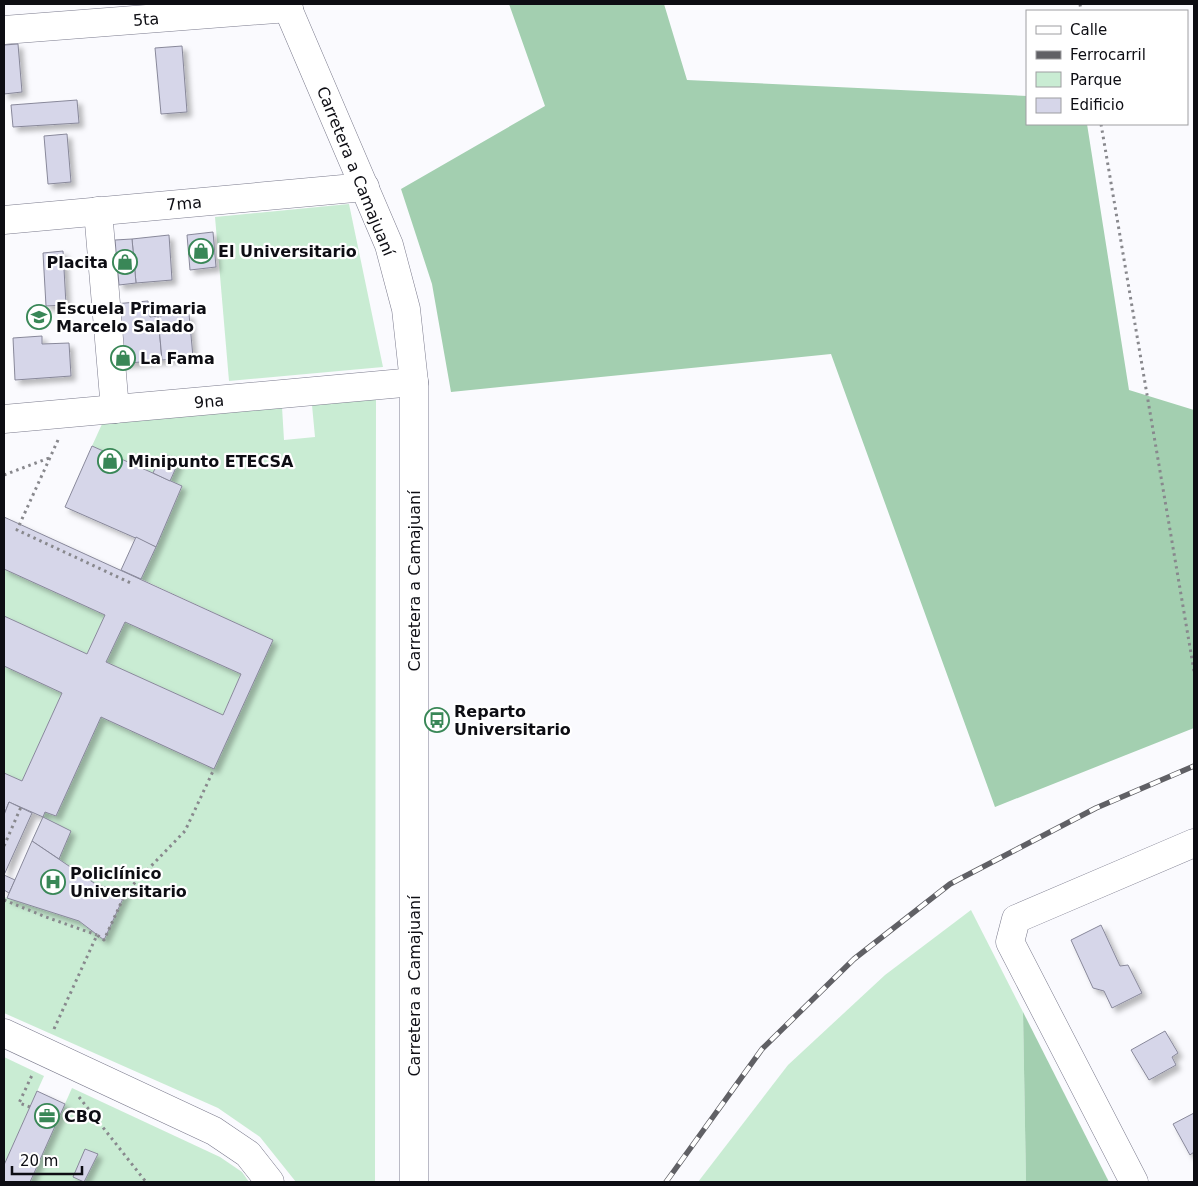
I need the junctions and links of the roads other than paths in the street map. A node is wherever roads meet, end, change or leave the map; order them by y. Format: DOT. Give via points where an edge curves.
graph roads {
  1 [pos="288,6"];
  2 [pos="4,30"];
  3 [pos="364,187"];
  4 [pos="98,211"];
  5 [pos="4,220"];
  6 [pos="414,382"];
  7 [pos="115,409"];
  8 [pos="4,418"];
  9 [pos="1194,843"];
  10 [pos="4,1033"];
  11 [pos="270,1182"];
  12 [pos="414,1182"];
  13 [pos="1134,1182"];
  1 -- 2 [label="street, 5ta"];
  1 -- 3 [label="street, Carretera a Camajuaní"];
  3 -- 4 [label="street, 7ma"];
  3 -- 6 [label="street, Carretera a Camajuaní" via="389,245 406,309"];
  4 -- 5 [label="street, 7ma"];
  4 -- 7 [label="street"];
  6 -- 7 [label="street, 9na"];
  6 -- 12 [label="street, Carretera a Camajuaní"];
  7 -- 8 [label="street, 9na"];
  9 -- 13 [label="street" via="1016,919 1010,942"];
  10 -- 11 [label="street" via="214,1131 248,1154"];
}
